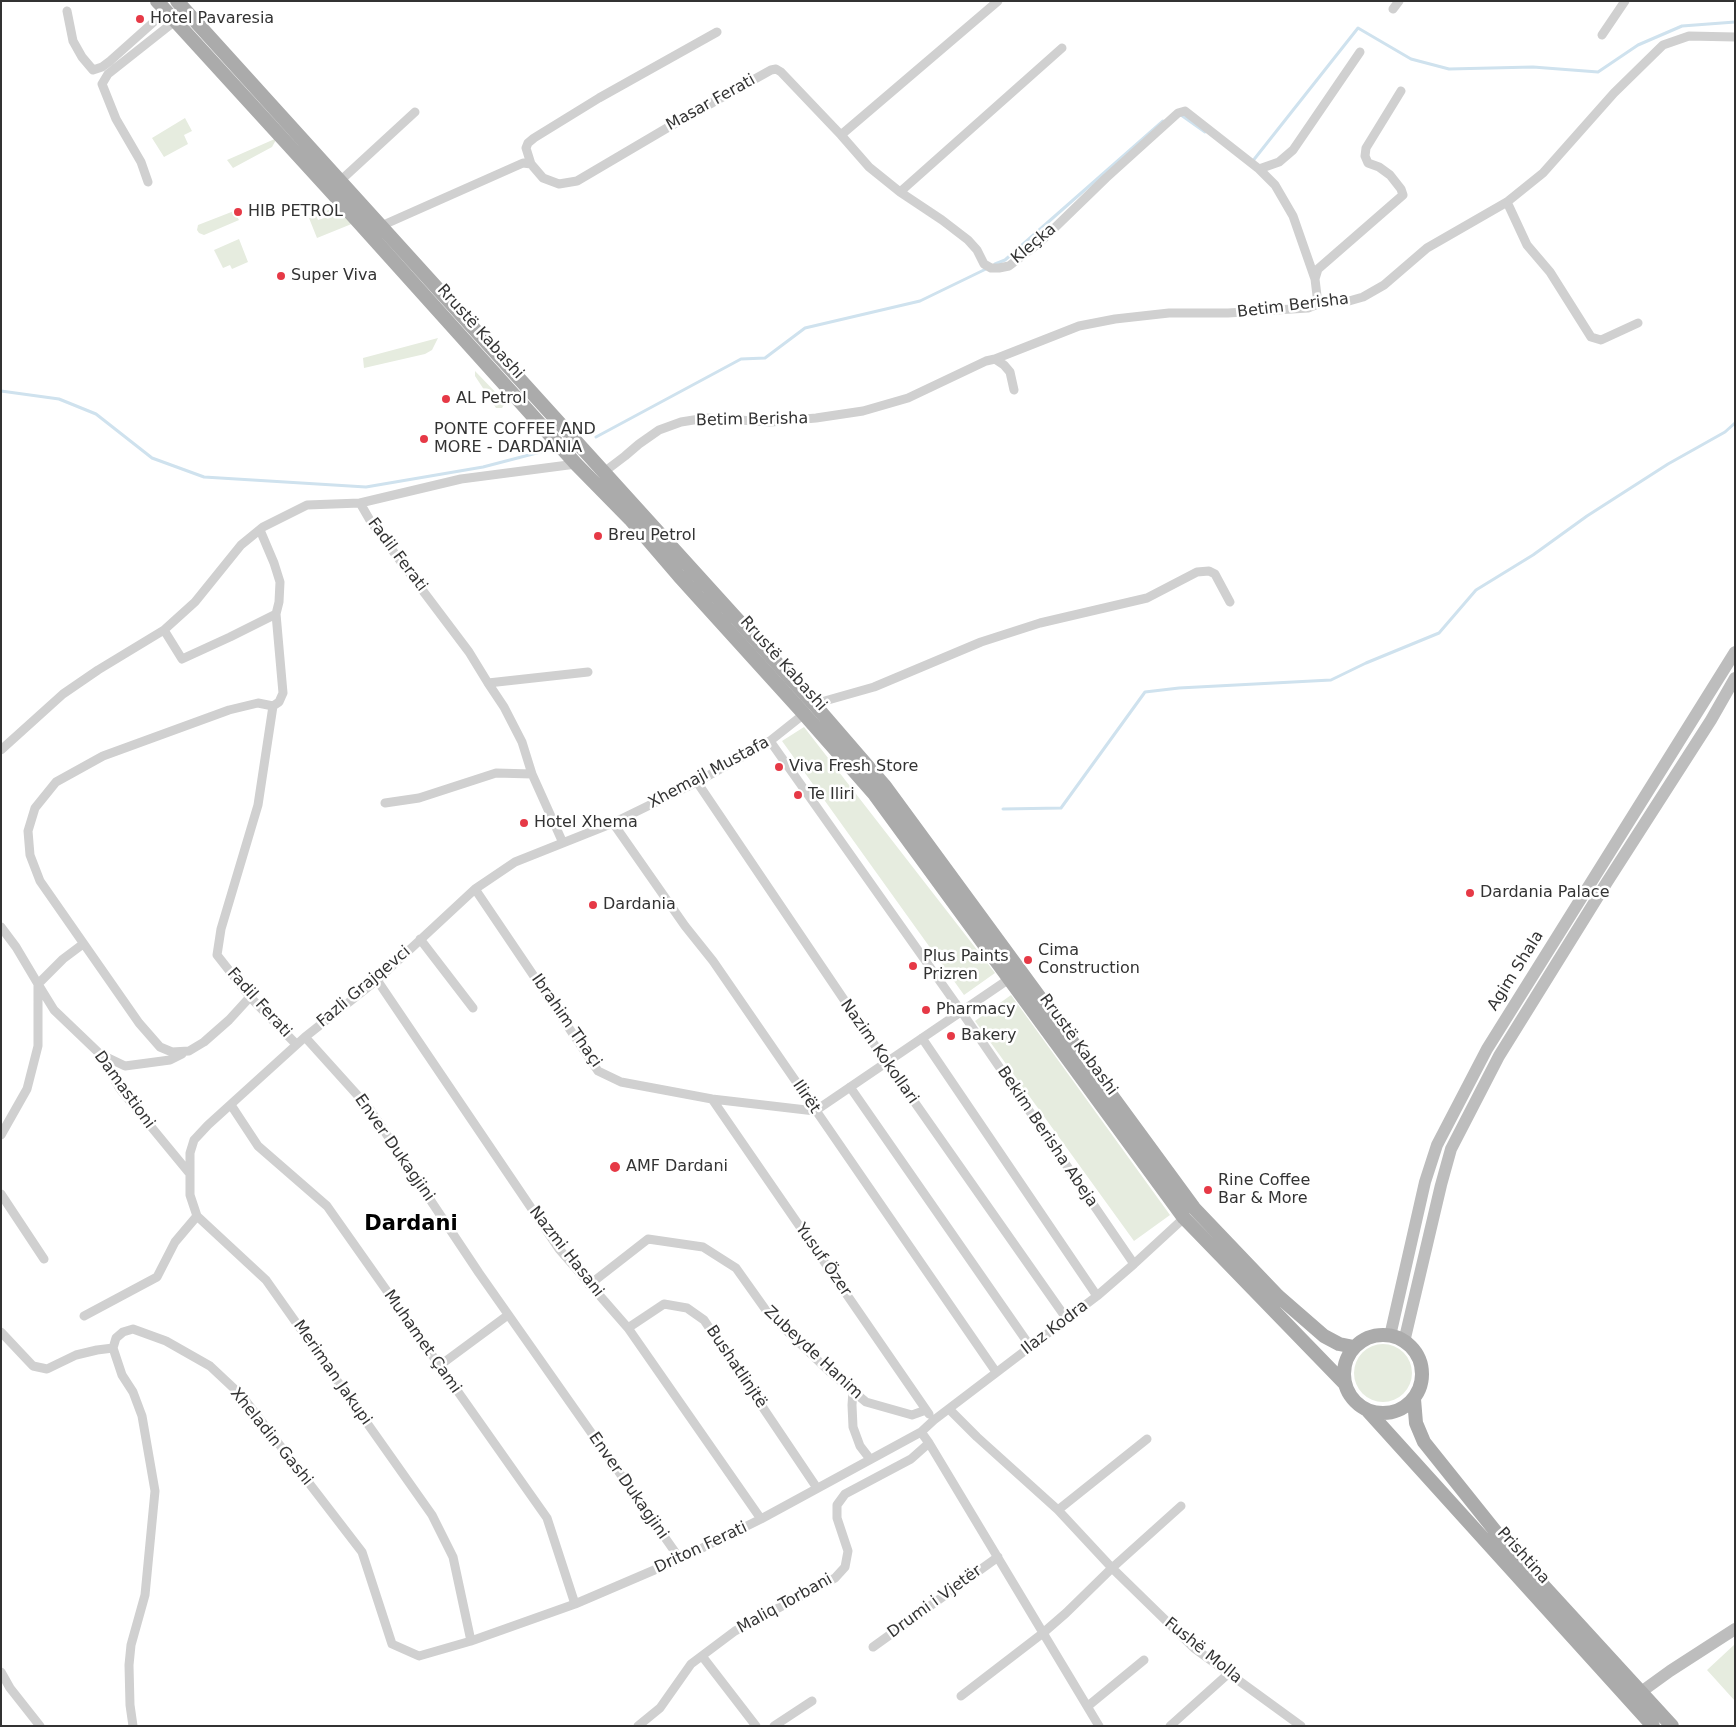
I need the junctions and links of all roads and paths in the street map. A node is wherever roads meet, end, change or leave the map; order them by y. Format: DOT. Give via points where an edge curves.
graph roads {
  1 [pos="177,1"];
  2 [pos="998,1"];
  3 [pos="1625,1"];
  4 [pos="67,11"];
  5 [pos="166,11"];
  6 [pos="717,32"];
  7 [pos="1602,35"];
  8 [pos="1735,37"];
  9 [pos="1062,48"];
  10 [pos="1360,52"];
  11 [pos="1400,91"];
  12 [pos="416,112"];
  13 [pos="841,135"];
  14 [pos="531,164"];
  15 [pos="1258,169"];
  16 [pos="340,180"];
  17 [pos="148,182"];
  18 [pos="900,192"];
  19 [pos="1507,202"];
  20 [pos="381,226"];
  21 [pos="1315,280"];
  22 [pos="1318,304"];
  23 [pos="1638,323"];
  24 [pos="995,359"];
  25 [pos="1014,390"];
  26 [pos="576,464"];
  27 [pos="604,472"];
  28 [pos="360,503"];
  29 [pos="260,530"];
  30 [pos="1230,602"];
  31 [pos="276,614"];
  32 [pos="164,630"];
  33 [pos="1735,652"];
  34 [pos="588,672"];
  35 [pos="1735,678"];
  36 [pos="488,683"];
  37 [pos="273,706"];
  38 [pos="809,709"];
  39 [pos="770,741"];
  40 [pos="1,750"];
  41 [pos="532,774"];
  42 [pos="697,782"];
  43 [pos="385,802"];
  44 [pos="613,823"];
  45 [pos="563,843"];
  46 [pos="474,888"];
  47 [pos="1,927"];
  48 [pos="420,939"];
  49 [pos="83,944"];
  50 [pos="1020,970"];
  51 [pos="377,980"];
  52 [pos="1009,980"];
  53 [pos="38,984"];
  54 [pos="250,997"];
  55 [pos="473,1008"];
  56 [pos="961,1011"];
  57 [pos="305,1037"];
  58 [pos="922,1038"];
  59 [pos="296,1044"];
  60 [pos="188,1051"];
  61 [pos="100,1054"];
  62 [pos="886,1062"];
  63 [pos="850,1087"];
  64 [pos="712,1099"];
  65 [pos="230,1105"];
  66 [pos="815,1110"];
  67 [pos="1,1134"];
  68 [pos="190,1174"];
  69 [pos="1,1194"];
  70 [pos="197,1216"];
  71 [pos="1184,1218"];
  72 [pos="44,1259"];
  73 [pos="1134,1264"];
  74 [pos="589,1284"];
  75 [pos="1097,1296"];
  76 [pos="508,1315"];
  77 [pos="84,1316"];
  78 [pos="1066,1318"];
  79 [pos="628,1328"];
  80 [pos="1,1332"];
  81 [pos="1390,1336"];
  82 [pos="1404,1342"];
  83 [pos="1030,1346"];
  84 [pos="1354,1347"];
  85 [pos="113,1348"];
  86 [pos="439,1366"];
  87 [pos="996,1372"];
  88 [pos="1344,1383"];
  89 [pos="853,1391"];
  90 [pos="1414,1398"];
  91 [pos="949,1409"];
  92 [pos="926,1410"];
  93 [pos="1368,1411"];
  94 [pos="934,1420"];
  95 [pos="921,1432"];
  96 [pos="1147,1439"];
  97 [pos="929,1443"];
  98 [pos="870,1459"];
  99 [pos="817,1488"];
  100 [pos="1180,1506"];
  101 [pos="1058,1510"];
  102 [pos="761,1519"];
  103 [pos="998,1557"];
  104 [pos="680,1559"];
  105 [pos="1112,1568"];
  106 [pos="575,1604"];
  107 [pos="1735,1629"];
  108 [pos="1043,1633"];
  109 [pos="471,1641"];
  110 [pos="873,1647"];
  111 [pos="702,1656"];
  112 [pos="1144,1660"];
  113 [pos="1,1672"];
  114 [pos="1228,1674"];
  115 [pos="961,1696"];
  116 [pos="1637,1698"];
  117 [pos="812,1701"];
  118 [pos="1088,1706"];
  119 [pos="40,1726"];
  120 [pos="133,1726"];
  121 [pos="638,1726"];
  122 [pos="756,1726"];
  123 [pos="774,1726"];
  124 [pos="1099,1726"];
  125 [pos="1170,1726"];
  126 [pos="1301,1726"];
  127 [pos="1652,1726"];
  128 [pos="1672,1726"];
  1 -- 16 [label="main road, Rrustë Kabashi"];
  2 -- 13 [label="street"];
  3 -- 7 [label="street"];
  4 -- 5 [label="street" via="74,42 93,70 102,67"];
  5 -- 17 [label="street" via="102,84"];
  5 -- 26 [label="main road, Rrustë Kabashi"];
  6 -- 14 [label="street" via="534,138 526,148"];
  8 -- 19 [label="street, Betim Berisha" via="1689,36 1663,45 1614,93 1543,173"];
  9 -- 18 [label="street"];
  10 -- 15 [label="street" via="1293,150 1279,162"];
  11 -- 21 [label="street" via="1366,148 1365,156 1368,163 1390,175 1403,195 1318,269"];
  12 -- 16 [label="street"];
  13 -- 14 [label="street, Masar Ferati" via="782,72 771,70 577,181 559,184 544,178"];
  13 -- 18 [label="street, Kleçka" via="869,167"];
  14 -- 20 [label="street" via="523,163"];
  15 -- 18 [label="street, Kleçka" via="1185,111 1178,113 1039,243 1009,266 999,268 984,264 968,240"];
  15 -- 21 [label="street" via="1275,185 1293,216"];
  16 -- 20 [label="main road, Rrustë Kabashi"];
  19 -- 22 [label="street, Betim Berisha" via="1427,248 1372,292 1349,301"];
  19 -- 23 [label="street" via="1527,245 1550,272 1591,337 1601,340"];
  20 -- 27 [label="main road, Rrustë Kabashi"];
  21 -- 22 [label="street"];
  22 -- 24 [label="street, Betim Berisha" via="1308,308 1228,313 1169,312 1115,319 1079,326"];
  24 -- 25 [label="street" via="1010,372"];
  24 -- 27 [label="street, Betim Berisha" via="908,398 863,411 771,422 706,418 681,422 659,430"];
  26 -- 28 [label="street" via="461,478"];
  26 -- 38 [label="main road, Rrustë Kabashi" via="630,519 679,576"];
  27 -- 38 [label="main road, Rrustë Kabashi"];
  28 -- 29 [label="street, Fadil Ferati" via="307,505"];
  28 -- 36 [label="street, Fadil Ferati"];
  29 -- 31 [label="street, Fadil Ferati" via="280,582"];
  29 -- 32 [label="street" via="241,545 195,602"];
  30 -- 38 [label="street" via="1214,574 1209,570 1197,572 1147,598 1040,623 981,642 874,687"];
  31 -- 32 [label="street" via="182,659"];
  31 -- 37 [label="street, Fadil Ferati" via="283,693"];
  32 -- 40 [label="street" via="63,694"];
  33 -- 81 [label="main road, Agim Shala" via="1487,1049 1437,1145 1423,1191"];
  34 -- 36 [label="street"];
  35 -- 82 [label="main road, Agim Shala" via="1499,1056 1451,1149"];
  36 -- 41 [label="street, Fadil Ferati" via="518,735"];
  37 -- 49 [label="street" via="246,705 151,737 96,760 56,782 35,808 28,831 30,855 40,881"];
  37 -- 54 [label="street, Fadil Ferati" via="258,805 221,929 217,955"];
  38 -- 39 [label="street, Xhemajl Mustafa"];
  38 -- 50 [label="main road, Rrustë Kabashi" via="884,785"];
  38 -- 52 [label="main road, Rrustë Kabashi"];
  39 -- 42 [label="street, Xhemajl Mustafa"];
  39 -- 56 [label="street, Bekim Berisha Abeja"];
  41 -- 43 [label="street" via="496,774 419,798"];
  41 -- 45 [label="street, Fadil Ferati"];
  42 -- 44 [label="street, Xhemajl Mustafa"];
  42 -- 62 [label="street, Nazim Kokollari"];
  44 -- 45 [label="street, Xhemajl Mustafa"];
  44 -- 66 [label="street, Ilirët"];
  45 -- 46 [label="street, Xhemajl Mustafa" via="515,862"];
  46 -- 48 [label="street, Fazli Grajqevci"];
  46 -- 64 [label="street, Ibrahim Thaçi" via="598,1070 622,1082"];
  47 -- 53 [label="street, Damastioni"];
  48 -- 51 [label="street, Fazli Grajqevci"];
  48 -- 55 [label="street"];
  49 -- 53 [label="street"];
  49 -- 60 [label="street" via="160,1047 172,1052"];
  50 -- 52 [label="street"];
  50 -- 84 [label="main road, Rrustë Kabashi" via="1194,1208 1278,1296 1324,1336"];
  51 -- 57 [label="street, Fazli Grajqevci"];
  51 -- 74 [label="street, Nazmi Hasani" via="559,1249"];
  52 -- 56 [label="street"];
  52 -- 71 [label="main road, Rrustë Kabashi"];
  53 -- 61 [label="street, Damastioni" via="54,1010"];
  53 -- 67 [label="street" via="38,1046 27,1089"];
  54 -- 59 [label="street, Fadil Ferati"];
  54 -- 60 [label="street" via="204,1042"];
  56 -- 58 [label="street"];
  56 -- 73 [label="street, Bekim Berisha Abeja"];
  57 -- 59 [label="street, Fazli Grajqevci"];
  57 -- 76 [label="street, Enver Dukagjini" via="369,1108"];
  58 -- 62 [label="street"];
  58 -- 75 [label="street"];
  59 -- 65 [label="street, Fazli Grajqevci"];
  60 -- 61 [label="street" via="170,1060 125,1066"];
  61 -- 68 [label="street, Damastioni" via="120,1089"];
  62 -- 63 [label="street"];
  62 -- 78 [label="street, Nazim Kokollari"];
  63 -- 66 [label="street"];
  63 -- 83 [label="street"];
  64 -- 66 [label="street, Ibrahim Thaçi"];
  64 -- 92 [label="street, Yusuf Özer"];
  65 -- 68 [label="street, Fazli Grajqevci" via="194,1140"];
  65 -- 86 [label="street, Muhamet Çami" via="258,1146 327,1206"];
  66 -- 87 [label="street, Ilirët"];
  68 -- 70 [label="street" via="190,1195"];
  69 -- 72 [label="street"];
  70 -- 77 [label="street" via="175,1242 157,1277"];
  70 -- 109 [label="street, Meriman Jakupi" via="266,1280 432,1515 454,1557"];
  71 -- 73 [label="street, Ilaz Kodra"];
  71 -- 88 [label="main road, Rrustë Kabashi"];
  73 -- 75 [label="street, Ilaz Kodra"];
  74 -- 79 [label="street, Nazmi Hasani"];
  74 -- 89 [label="street, Zubeyde Hanim" via="648,1239 703,1247 736,1268 768,1313"];
  75 -- 78 [label="street, Ilaz Kodra"];
  76 -- 86 [label="street"];
  76 -- 104 [label="street, Enver Dukagjini"];
  78 -- 83 [label="street, Ilaz Kodra"];
  79 -- 99 [label="street, Bushatlinjtë" via="664,1304 687,1308 704,1320"];
  79 -- 102 [label="street, Nazmi Hasani"];
  80 -- 85 [label="street" via="33,1366 47,1369 76,1355"];
  81 -- 82 [label="main road"];
  81 -- 84 [label="main road" via="1371,1337"];
  82 -- 90 [label="main road, Prishtina" via="1420,1364 1421,1382"];
  83 -- 87 [label="street, Ilaz Kodra"];
  84 -- 88 [label="main road" via="1347,1358"];
  85 -- 109 [label="street, Xheladin Gashi" via="116,1338 133,1329 166,1341 210,1366 242,1396 362,1552 392,1644 419,1656"];
  85 -- 120 [label="street" via="142,1416 155,1491 145,1595 131,1645 129,1665"];
  86 -- 106 [label="street, Muhamet Çami" via="547,1518"];
  87 -- 91 [label="street, Ilaz Kodra"];
  88 -- 93 [label="main road, Prishtina" via="1357,1404"];
  89 -- 92 [label="street, Zubeyde Hanim" via="866,1402 912,1415"];
  89 -- 98 [label="street" via="853,1427 860,1446"];
  90 -- 93 [label="main road" via="1393,1412 1380,1414"];
  90 -- 116 [label="main road, Prishtina" via="1416,1423 1424,1442 1508,1547"];
  91 -- 94 [label="street, Ilaz Kodra"];
  91 -- 101 [label="street, Fushë Molla"];
  92 -- 94 [label="street, Yusuf Özer"];
  93 -- 116 [label="main road, Prishtina"];
  94 -- 95 [label="street, Ilaz Kodra"];
  95 -- 97 [label="street, Drumi i Vjetër"];
  95 -- 98 [label="street, Driton Ferati"];
  96 -- 101 [label="street"];
  97 -- 103 [label="street, Drumi i Vjetër"];
  97 -- 111 [label="street, Maliq Torbani" via="911,1459 844,1494 837,1505 837,1518 848,1551 845,1567 835,1578 735,1631"];
  98 -- 99 [label="street, Driton Ferati"];
  99 -- 102 [label="street, Driton Ferati"];
  100 -- 105 [label="street"];
  101 -- 105 [label="street, Fushë Molla"];
  102 -- 104 [label="street, Driton Ferati"];
  103 -- 108 [label="street, Drumi i Vjetër"];
  103 -- 110 [label="street, Drumi i Vjetër"];
  104 -- 106 [label="street, Driton Ferati"];
  105 -- 108 [label="street"];
  105 -- 114 [label="street, Fushë Molla" via="1194,1648"];
  106 -- 109 [label="street, Driton Ferati"];
  107 -- 116 [label="main road" via="1706,1646"];
  108 -- 115 [label="street"];
  108 -- 118 [label="street, Drumi i Vjetër"];
  111 -- 121 [label="street, Maliq Torbani" via="690,1664 660,1708"];
  111 -- 122 [label="street"];
  112 -- 118 [label="street"];
  113 -- 119 [label="street"];
  114 -- 125 [label="street"];
  114 -- 126 [label="street, Fushë Molla"];
  116 -- 127 [label="main road, Prishtina"];
  116 -- 128 [label="main road, Prishtina"];
  117 -- 123 [label="street"];
  118 -- 124 [label="street, Drumi i Vjetër"];
}
